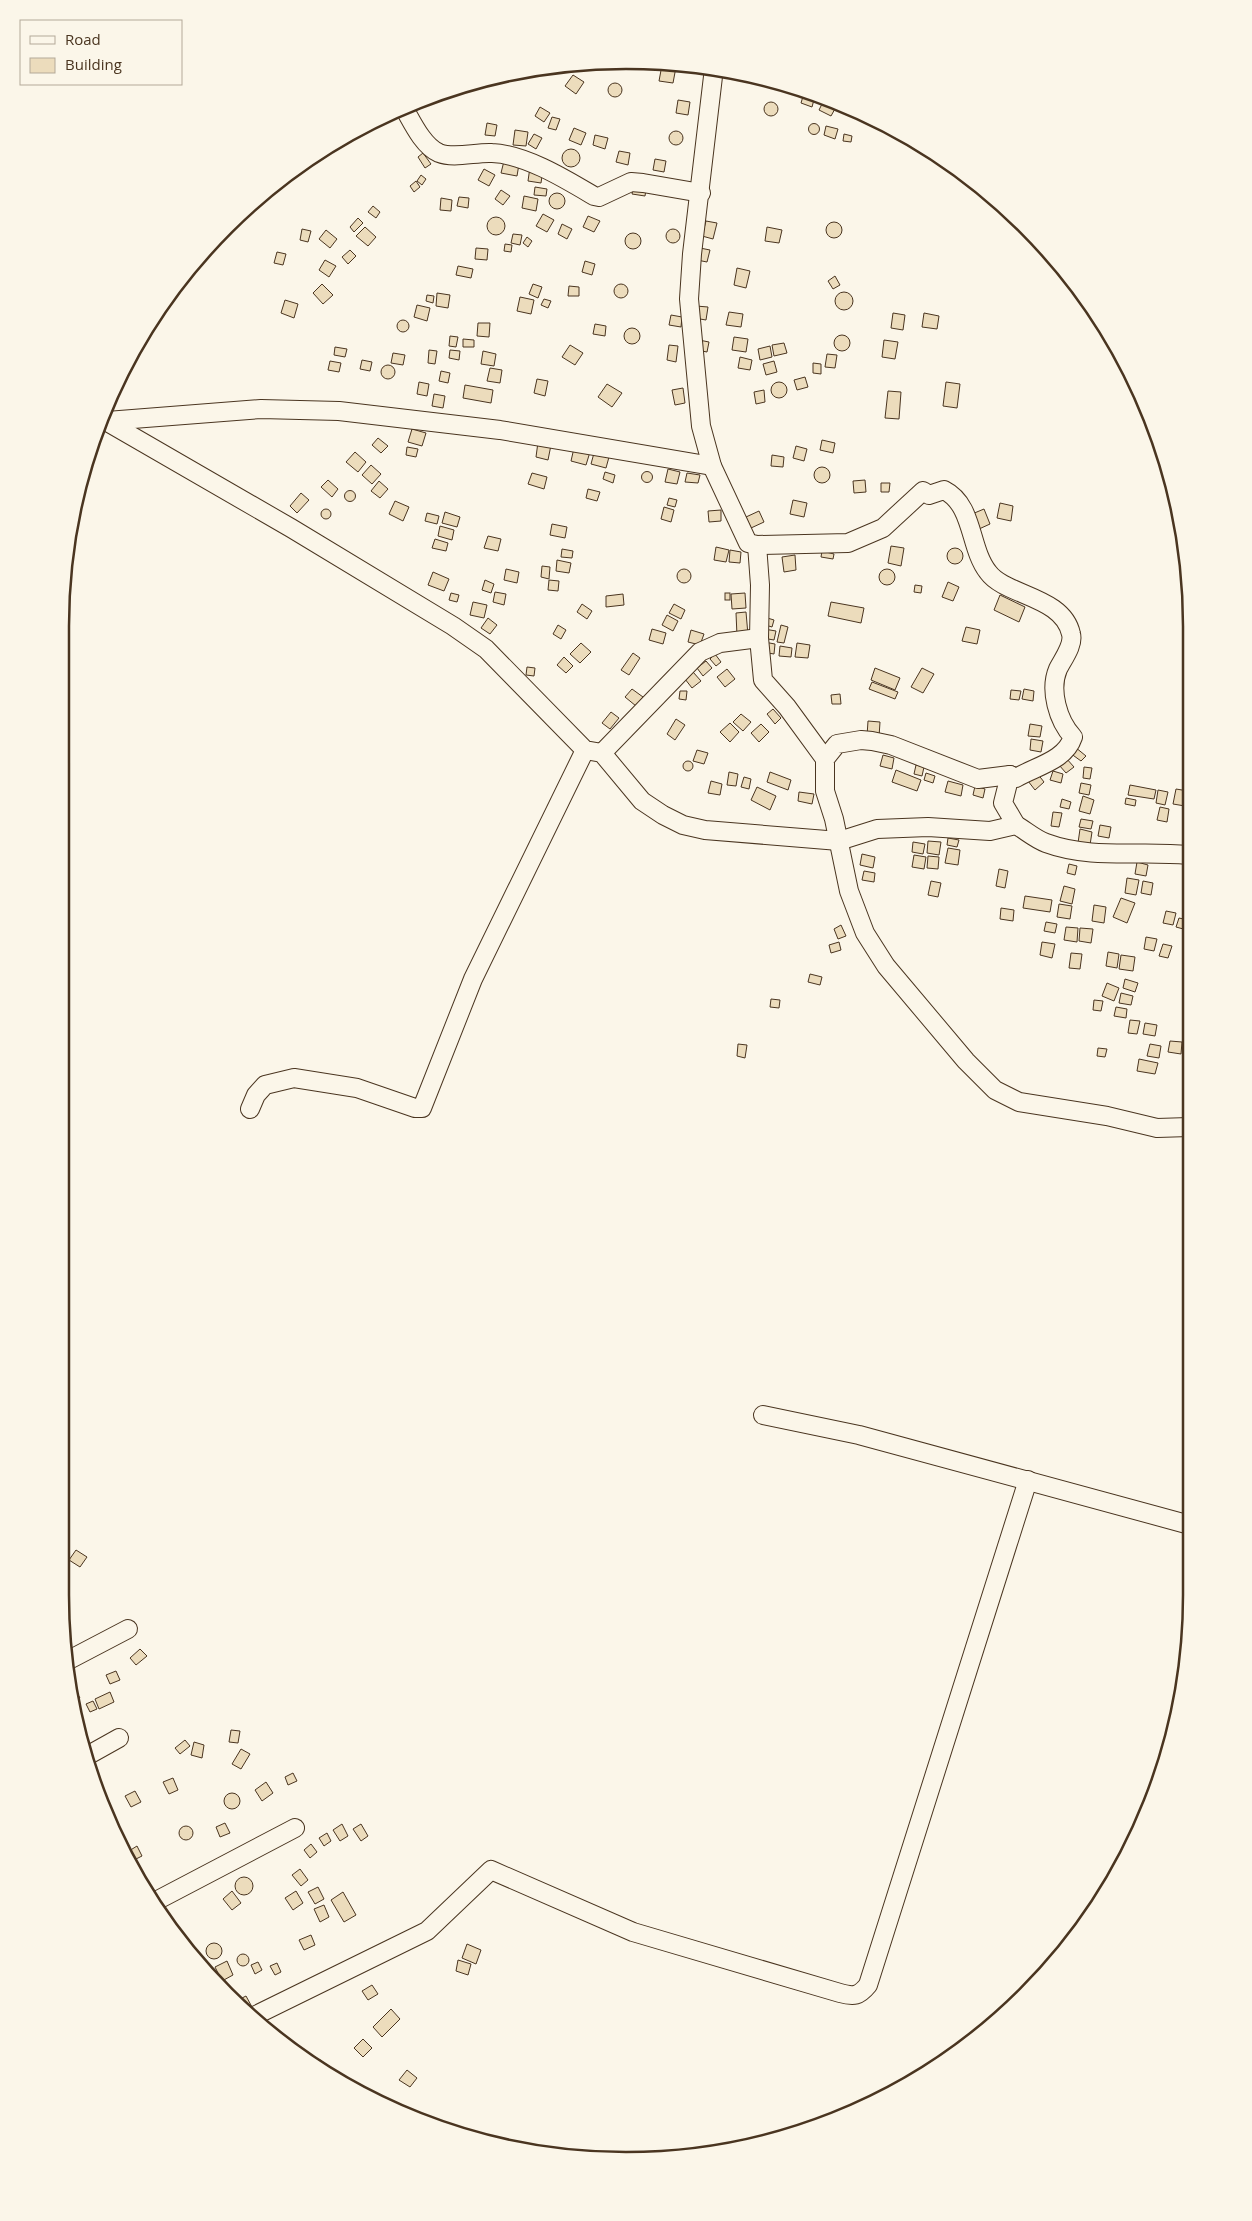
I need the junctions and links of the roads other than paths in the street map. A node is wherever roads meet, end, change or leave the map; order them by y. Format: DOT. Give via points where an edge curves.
graph roads {
  1 [pos="713,76"];
  2 [pos="408,113"];
  3 [pos="701,193"];
  4 [pos="108,420"];
  5 [pos="108,421"];
  6 [pos="712,466"];
  7 [pos="757,546"];
  8 [pos="759,638"];
  9 [pos="593,752"];
  10 [pos="825,759"];
  11 [pos="1010,775"];
  12 [pos="1016,825"];
  13 [pos="839,841"];
  14 [pos="1183,855"];
  15 [pos="250,1109"];
  16 [pos="1183,1127"];
  17 [pos="763,1415"];
  18 [pos="1028,1480"];
  19 [pos="1183,1522"];
  20 [pos="128,1629"];
  21 [pos="73,1658"];
  22 [pos="119,1738"];
  23 [pos="92,1753"];
  24 [pos="295,1828"];
  25 [pos="159,1899"];
  26 [pos="259,2014"];
  1 -- 3 [label="street"];
  2 -- 3 [label="street" via="428,145 438,152 508,155 567,178 594,196 631,182"];
  3 -- 6 [label="street" via="689,299 701,426"];
  4 -- 6 [label="street" via="261,409 339,411 500,430"];
  5 -- 9 [label="street" via="453,626 486,649"];
  6 -- 7 [label="street" via="748,543"];
  7 -- 8 [label="street"];
  7 -- 11 [label="street" via="848,543 883,528 923,491 929,494 944,490 951,494 964,513 988,573 1045,603 1064,619 1071,634 1071,642 1057,672 1055,692 1063,724 1073,737 1070,746 1038,768 1016,778"];
  8 -- 9 [label="street" via="720,643 700,652"];
  8 -- 10 [label="street" via="763,680 787,706"];
  9 -- 13 [label="street" via="642,801 683,824 705,830"];
  9 -- 15 [label="street" via="473,979 422,1108 356,1088 294,1078 265,1085"];
  10 -- 11 [label="street" via="837,744 861,740 891,746 978,779"];
  10 -- 13 [label="street" via="825,791"];
  11 -- 12 [label="street" via="1003,803"];
  12 -- 13 [label="street" via="990,831 928,827 876,829"];
  12 -- 14 [label="street" via="1045,842 1082,852"];
  13 -- 16 [label="street" via="848,892 864,933 886,966 942,1034 996,1090 1019,1102 1107,1116 1157,1128"];
  17 -- 18 [label="street" via="859,1435"];
  18 -- 19 [label="street"];
  18 -- 26 [label="street" via="868,1985 860,1994 840,1994 633,1932 491,1870 427,1931"];
  20 -- 21 [label="street"];
  22 -- 23 [label="street"];
  24 -- 25 [label="street"];
}
